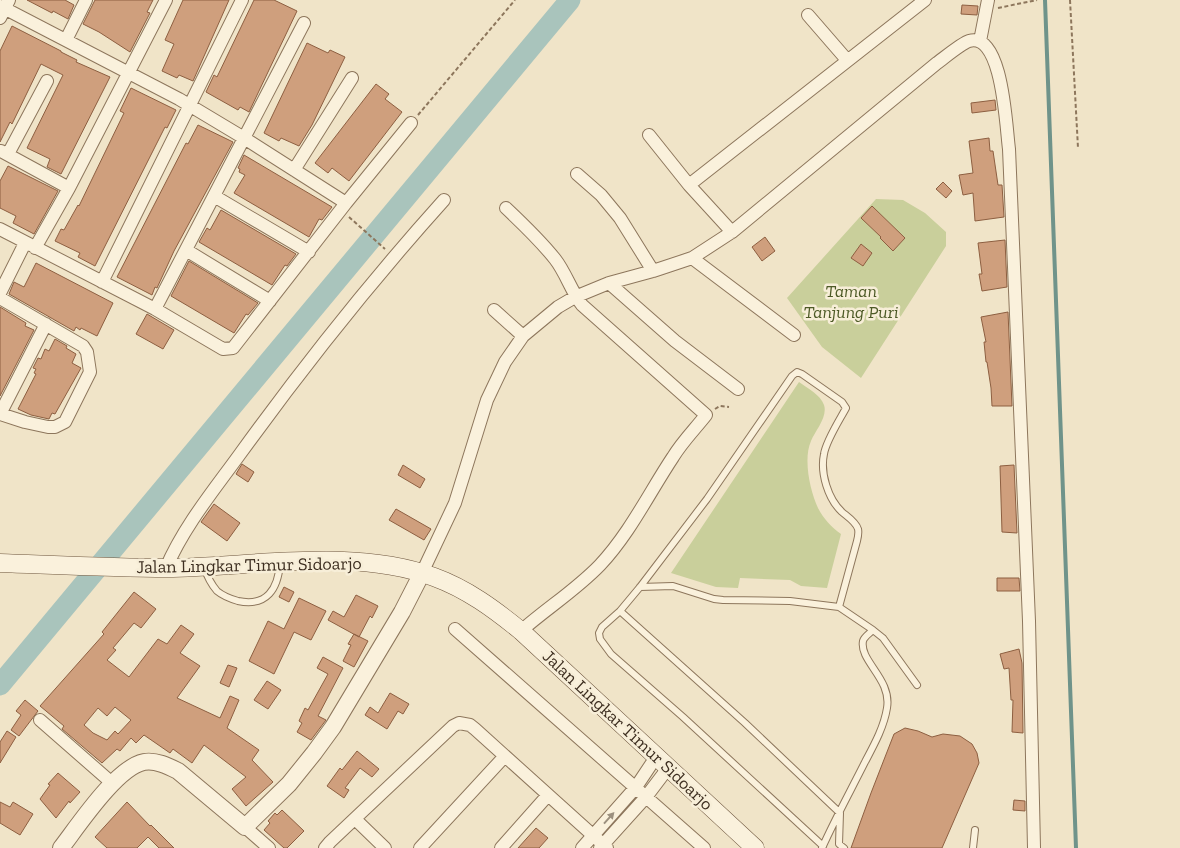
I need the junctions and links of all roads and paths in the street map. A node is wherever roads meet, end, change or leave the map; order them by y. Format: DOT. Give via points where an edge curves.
graph roads {
  1 [pos="86,0"];
  2 [pos="166,0"];
  3 [pos="242,0"];
  4 [pos="515,0"];
  5 [pos="925,0"];
  6 [pos="988,0"];
  7 [pos="1037,0"];
  8 [pos="1070,0"];
  9 [pos="1004,7"];
  10 [pos="4,8"];
  11 [pos="808,15"];
  12 [pos="304,23"];
  13 [pos="66,40"];
  14 [pos="980,41"];
  15 [pos="847,60"];
  16 [pos="130,73"];
  17 [pos="352,78"];
  18 [pos="47,81"];
  19 [pos="190,105"];
  20 [pos="411,123"];
  21 [pos="649,135"];
  22 [pos="244,138"];
  23 [pos="1078,148"];
  24 [pos="4,152"];
  25 [pos="294,170"];
  26 [pos="577,174"];
  27 [pos="689,185"];
  28 [pos="70,188"];
  29 [pos="214,196"];
  30 [pos="444,200"];
  31 [pos="346,203"];
  32 [pos="506,208"];
  33 [pos="358,226"];
  34 [pos="0,229"];
  35 [pos="732,232"];
  36 [pos="30,246"];
  37 [pos="186,250"];
  38 [pos="386,250"];
  39 [pos="308,252"];
  40 [pos="692,258"];
  41 [pos="653,271"];
  42 [pos="102,282"];
  43 [pos="609,283"];
  44 [pos="0,293"];
  45 [pos="576,297"];
  46 [pos="0,298"];
  47 [pos="270,301"];
  48 [pos="155,309"];
  49 [pos="494,310"];
  50 [pos="46,324"];
  51 [pos="794,335"];
  52 [pos="522,336"];
  53 [pos="738,389"];
  54 [pos="0,414"];
  55 [pos="280,562"];
  56 [pos="0,563"];
  57 [pos="203,566"];
  58 [pos="159,567"];
  59 [pos="422,573"];
  60 [pos="640,587"];
  61 [pos="839,607"];
  62 [pos="620,611"];
  63 [pos="454,629"];
  64 [pos="521,630"];
  65 [pos="873,630"];
  66 [pos="917,685"];
  67 [pos="40,720"];
  68 [pos="504,757"];
  69 [pos="662,762"];
  70 [pos="112,783"];
  71 [pos="636,788"];
  72 [pos="548,795"];
  73 [pos="646,797"];
  74 [pos="840,813"];
  75 [pos="355,819"];
  76 [pos="246,826"];
  77 [pos="975,830"];
  78 [pos="593,835"];
  79 [pos="603,847"];
  80 [pos="823,847"];
  81 [pos="61,848"];
  82 [pos="269,848"];
  83 [pos="325,848"];
  84 [pos="385,848"];
  85 [pos="420,848"];
  86 [pos="501,848"];
  87 [pos="582,848"];
  88 [pos="704,848"];
  89 [pos="756,848"];
  90 [pos="844,848"];
  91 [pos="973,848"];
  92 [pos="1034,848"];
  1 -- 13 [label="street"];
  2 -- 16 [label="street"];
  3 -- 19 [label="street"];
  4 -- 20 [label="path"];
  5 -- 15 [label="street"];
  6 -- 14 [label="street"];
  7 -- 9 [label="path"];
  8 -- 23 [label="path"];
  10 -- 13 [label="street"];
  11 -- 15 [label="street"];
  12 -- 22 [label="street"];
  13 -- 16 [label="street"];
  14 -- 35 [label="street" via="969,41 937,63"];
  14 -- 92 [label="street" via="989,49 999,75 1009,148 1029,621"];
  15 -- 27 [label="street"];
  16 -- 19 [label="street"];
  16 -- 28 [label="street"];
  17 -- 25 [label="street"];
  18 -- 24 [label="street"];
  19 -- 22 [label="street"];
  19 -- 42 [label="street"];
  20 -- 31 [label="street"];
  21 -- 27 [label="street"];
  22 -- 25 [label="street"];
  22 -- 29 [label="street"];
  24 -- 28 [label="street"];
  25 -- 31 [label="street"];
  26 -- 41 [label="street" via="620,218"];
  27 -- 35 [label="street"];
  28 -- 36 [label="street"];
  29 -- 37 [label="street"];
  29 -- 39 [label="street"];
  30 -- 58 [label="street" via="322,346 256,431"];
  31 -- 39 [label="street"];
  32 -- 45 [label="street" via="555,259"];
  33 -- 38 [label="path"];
  34 -- 36 [label="street"];
  35 -- 40 [label="street"];
  36 -- 42 [label="street"];
  36 -- 44 [label="street"];
  37 -- 47 [label="street"];
  37 -- 48 [label="street"];
  39 -- 47 [label="street"];
  40 -- 41 [label="street"];
  40 -- 51 [label="street"];
  41 -- 43 [label="street"];
  42 -- 48 [label="street"];
  43 -- 45 [label="street"];
  43 -- 53 [label="street" via="675,341"];
  45 -- 52 [label="street"];
  45 -- 64 [label="street" via="582,306 706,415 675,454 632,524 606,558 576,588"];
  46 -- 50 [label="street"];
  47 -- 48 [label="street" via="240,341 233,348 223,349"];
  49 -- 52 [label="street"];
  50 -- 54 [label="street"];
  50 -- 54 [label="street" via="83,346 87,352 88,377 68,418 60,426 48,427"];
  52 -- 59 [label="street" via="487,400 455,503"];
  55 -- 57 [label="main road, Jalan Lingkar Timur Sidoarjo"];
  55 -- 57 [label="lane" via="273,590 262,600 252,602 234,600 217,591"];
  55 -- 59 [label="main road, Jalan Lingkar Timur Sidoarjo" via="354,562"];
  56 -- 58 [label="main road, Jalan Lingkar Timur Sidoarjo"];
  57 -- 58 [label="main road, Jalan Lingkar Timur Sidoarjo"];
  59 -- 64 [label="main road, Jalan Lingkar Timur Sidoarjo" via="473,595"];
  59 -- 76 [label="street" via="333,727 289,784"];
  60 -- 61 [label="lane" via="673,586 723,600 790,601"];
  60 -- 61 [label="lane" via="797,372 846,408 823,455 828,491 858,530"];
  60 -- 62 [label="lane"];
  61 -- 65 [label="lane"];
  62 -- 74 [label="lane"];
  62 -- 80 [label="lane" via="599,633 611,654"];
  63 -- 71 [label="street"];
  64 -- 69 [label="main road, Jalan Lingkar Timur Sidoarjo"];
  65 -- 66 [label="lane" via="888,644"];
  65 -- 74 [label="lane" via="863,640 864,651 885,685 887,708 880,731"];
  67 -- 70 [label="street"];
  68 -- 72 [label="street"];
  68 -- 75 [label="street" via="470,725 457,723"];
  68 -- 85 [label="street"];
  69 -- 71 [label="street"];
  69 -- 73 [label="street"];
  69 -- 89 [label="main road, Jalan Lingkar Timur Sidoarjo"];
  70 -- 76 [label="street" via="140,763 167,765"];
  70 -- 81 [label="street"];
  71 -- 73 [label="street"];
  78 -- 71 [label="street, one-way"];
  72 -- 78 [label="street"];
  72 -- 86 [label="street"];
  73 -- 79 [label="street"];
  73 -- 88 [label="street"];
  74 -- 80 [label="lane"];
  74 -- 90 [label="lane" via="839,844"];
  75 -- 83 [label="street"];
  75 -- 84 [label="street"];
  76 -- 82 [label="street"];
  77 -- 91 [label="lane"];
  78 -- 79 [label="street"];
  78 -- 87 [label="street"];
}
